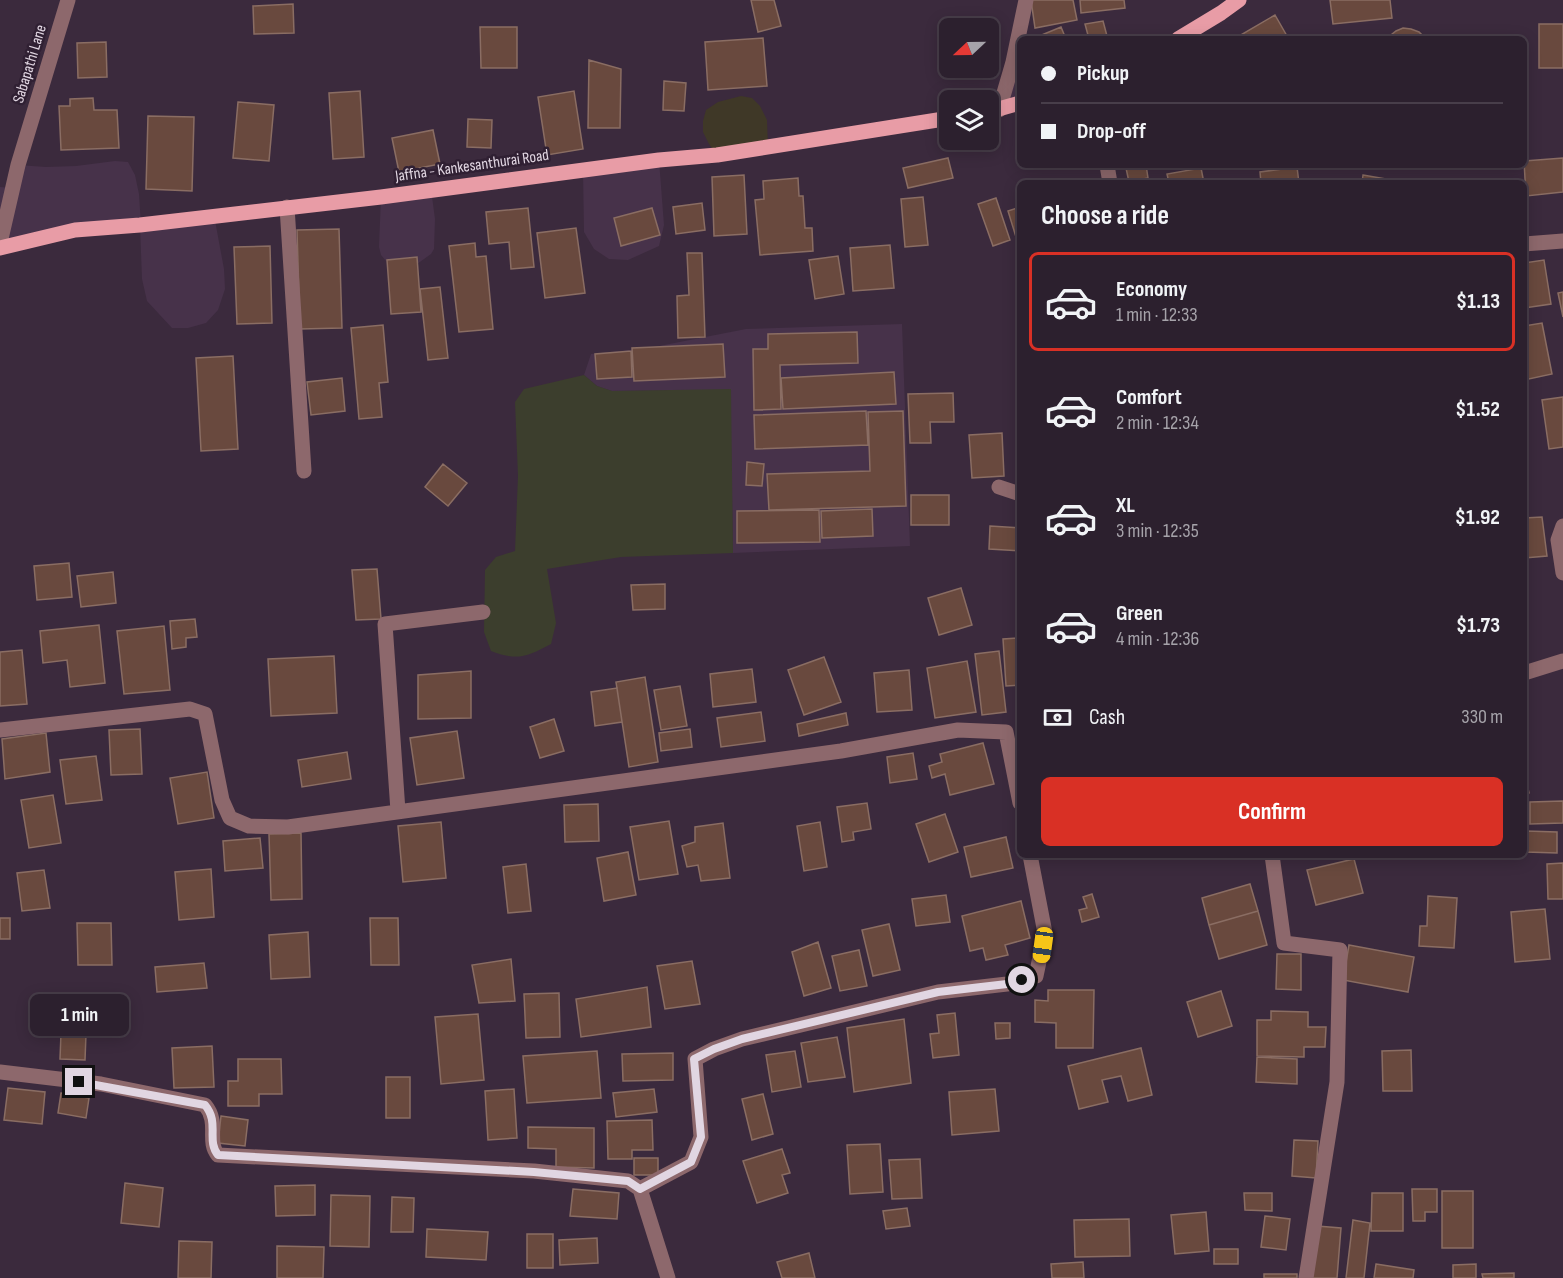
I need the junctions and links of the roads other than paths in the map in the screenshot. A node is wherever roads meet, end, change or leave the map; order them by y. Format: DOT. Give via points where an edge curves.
graph roads {
  1 [pos="68,0"];
  2 [pos="1026,0"];
  3 [pos="1239,0"];
  4 [pos="1018,36"];
  5 [pos="1183,36"];
  6 [pos="1017,43"];
  7 [pos="999,98"];
  8 [pos="1017,104"];
  9 [pos="999,109"];
  10 [pos="939,120"];
  11 [pos="287,207"];
  12 [pos="1563,241"];
  13 [pos="0,243"];
  14 [pos="1527,243"];
  15 [pos="0,248"];
  16 [pos="304,471"];
  17 [pos="999,487"];
  18 [pos="1017,493"];
  19 [pos="1563,526"];
  20 [pos="1563,573"];
  21 [pos="483,612"];
  22 [pos="1563,661"];
  23 [pos="1527,672"];
  24 [pos="0,730"];
  25 [pos="1013,732"];
  26 [pos="1017,771"];
  27 [pos="398,811"];
  28 [pos="1031,858"];
  29 [pos="1272,858"];
  30 [pos="0,1072"];
  31 [pos="640,1189"];
  32 [pos="668,1278"];
  33 [pos="1306,1278"];
  1 -- 13 [label="street, Sabapathi Lane" via="18,165"];
  2 -- 4 [label="street"];
  3 -- 5 [label="main road"];
  6 -- 7 [label="street"];
  8 -- 9 [label="main road"];
  10 -- 11 [label="main road, Jaffna - Kankesanthurai Road" via="717,154"];
  11 -- 15 [label="main road, Jaffna - Kankesanthurai Road" via="75,230"];
  11 -- 16 [label="street"];
  12 -- 14 [label="street"];
  17 -- 18 [label="street"];
  19 -- 20 [label="street" via="1558,540"];
  21 -- 27 [label="street" via="385,624"];
  22 -- 23 [label="street"];
  24 -- 27 [label="street" via="190,709 206,714 222,800 230,818 249,826 288,827"];
  25 -- 26 [label="street"];
  25 -- 27 [label="street" via="958,730 841,751"];
  28 -- 31 [label="street" via="1045,933 1036,976 1007,984 938,992 742,1039 694,1059 701,1137 691,1162"];
  29 -- 33 [label="street" via="1284,943 1340,950 1337,1082"];
  30 -- 31 [label="street" via="101,1084 205,1105 211,1113 213,1149 218,1155 534,1172 628,1181"];
  31 -- 32 [label="street"];
}
